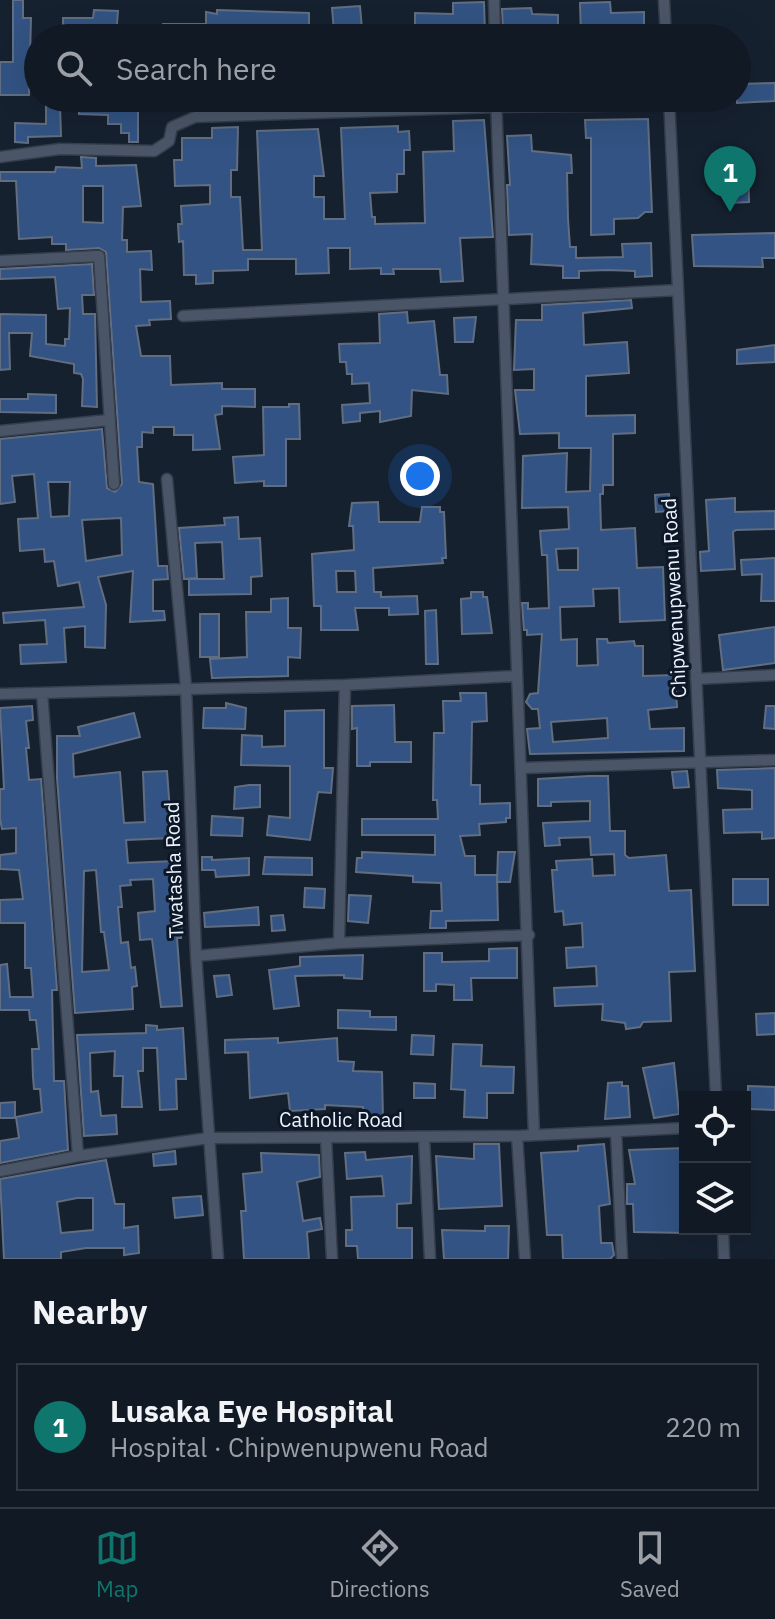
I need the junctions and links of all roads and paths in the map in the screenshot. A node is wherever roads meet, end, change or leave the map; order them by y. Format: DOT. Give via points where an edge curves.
graph roads {
  1 [pos="494,0"];
  2 [pos="664,0"];
  3 [pos="495,24"];
  4 [pos="665,24"];
  5 [pos="295,112"];
  6 [pos="496,112"];
  7 [pos="670,112"];
  8 [pos="0,157"];
  9 [pos="0,261"];
  10 [pos="678,290"];
  11 [pos="502,301"];
  12 [pos="183,316"];
  13 [pos="109,420"];
  14 [pos="0,431"];
  15 [pos="167,479"];
  16 [pos="114,484"];
  17 [pos="775,675"];
  18 [pos="516,676"];
  19 [pos="696,679"];
  20 [pos="345,685"];
  21 [pos="186,687"];
  22 [pos="42,693"];
  23 [pos="0,694"];
  24 [pos="775,760"];
  25 [pos="700,762"];
  26 [pos="522,768"];
  27 [pos="529,935"];
  28 [pos="339,943"];
  29 [pos="196,956"];
  30 [pos="716,1091"];
  31 [pos="679,1128"];
  32 [pos="616,1132"];
  33 [pos="534,1135"];
  34 [pos="517,1136"];
  35 [pos="424,1137"];
  36 [pos="209,1138"];
  37 [pos="326,1138"];
  38 [pos="78,1156"];
  39 [pos="0,1171"];
  40 [pos="723,1235"];
  41 [pos="218,1259"];
  42 [pos="332,1259"];
  43 [pos="430,1259"];
  44 [pos="525,1259"];
  45 [pos="622,1259"];
  46 [pos="724,1259"];
  1 -- 3 [label="street"];
  2 -- 4 [label="street"];
  5 -- 8 [label="street" via="195,117 172,127 169,141 154,151 60,149"];
  6 -- 11 [label="street"];
  7 -- 10 [label="street, Chipwenupwenu Road"];
  9 -- 13 [label="street" via="99,256"];
  10 -- 11 [label="street"];
  10 -- 19 [label="street, Chipwenupwenu Road"];
  11 -- 12 [label="street"];
  11 -- 18 [label="street"];
  13 -- 14 [label="street"];
  13 -- 16 [label="street"];
  15 -- 21 [label="street, Twatasha Road"];
  17 -- 19 [label="street"];
  18 -- 20 [label="street"];
  18 -- 26 [label="street"];
  19 -- 25 [label="street, Chipwenupwenu Road"];
  20 -- 21 [label="street"];
  20 -- 28 [label="street"];
  21 -- 22 [label="street"];
  21 -- 29 [label="street, Twatasha Road"];
  22 -- 23 [label="street"];
  22 -- 38 [label="street"];
  24 -- 25 [label="street"];
  25 -- 26 [label="street"];
  25 -- 30 [label="street, Chipwenupwenu Road"];
  26 -- 27 [label="street"];
  27 -- 28 [label="street"];
  27 -- 33 [label="street"];
  28 -- 29 [label="street"];
  29 -- 36 [label="street, Twatasha Road"];
  31 -- 32 [label="street, Catholic Road"];
  32 -- 33 [label="street, Catholic Road"];
  32 -- 45 [label="street"];
  33 -- 34 [label="street, Catholic Road"];
  34 -- 35 [label="street, Catholic Road"];
  34 -- 44 [label="street"];
  35 -- 37 [label="street, Catholic Road"];
  35 -- 43 [label="street"];
  36 -- 37 [label="street, Catholic Road"];
  36 -- 38 [label="street, Catholic Road"];
  36 -- 41 [label="street, Twatasha Road"];
  37 -- 42 [label="street"];
  38 -- 39 [label="street, Catholic Road"];
  40 -- 46 [label="street"];
}
